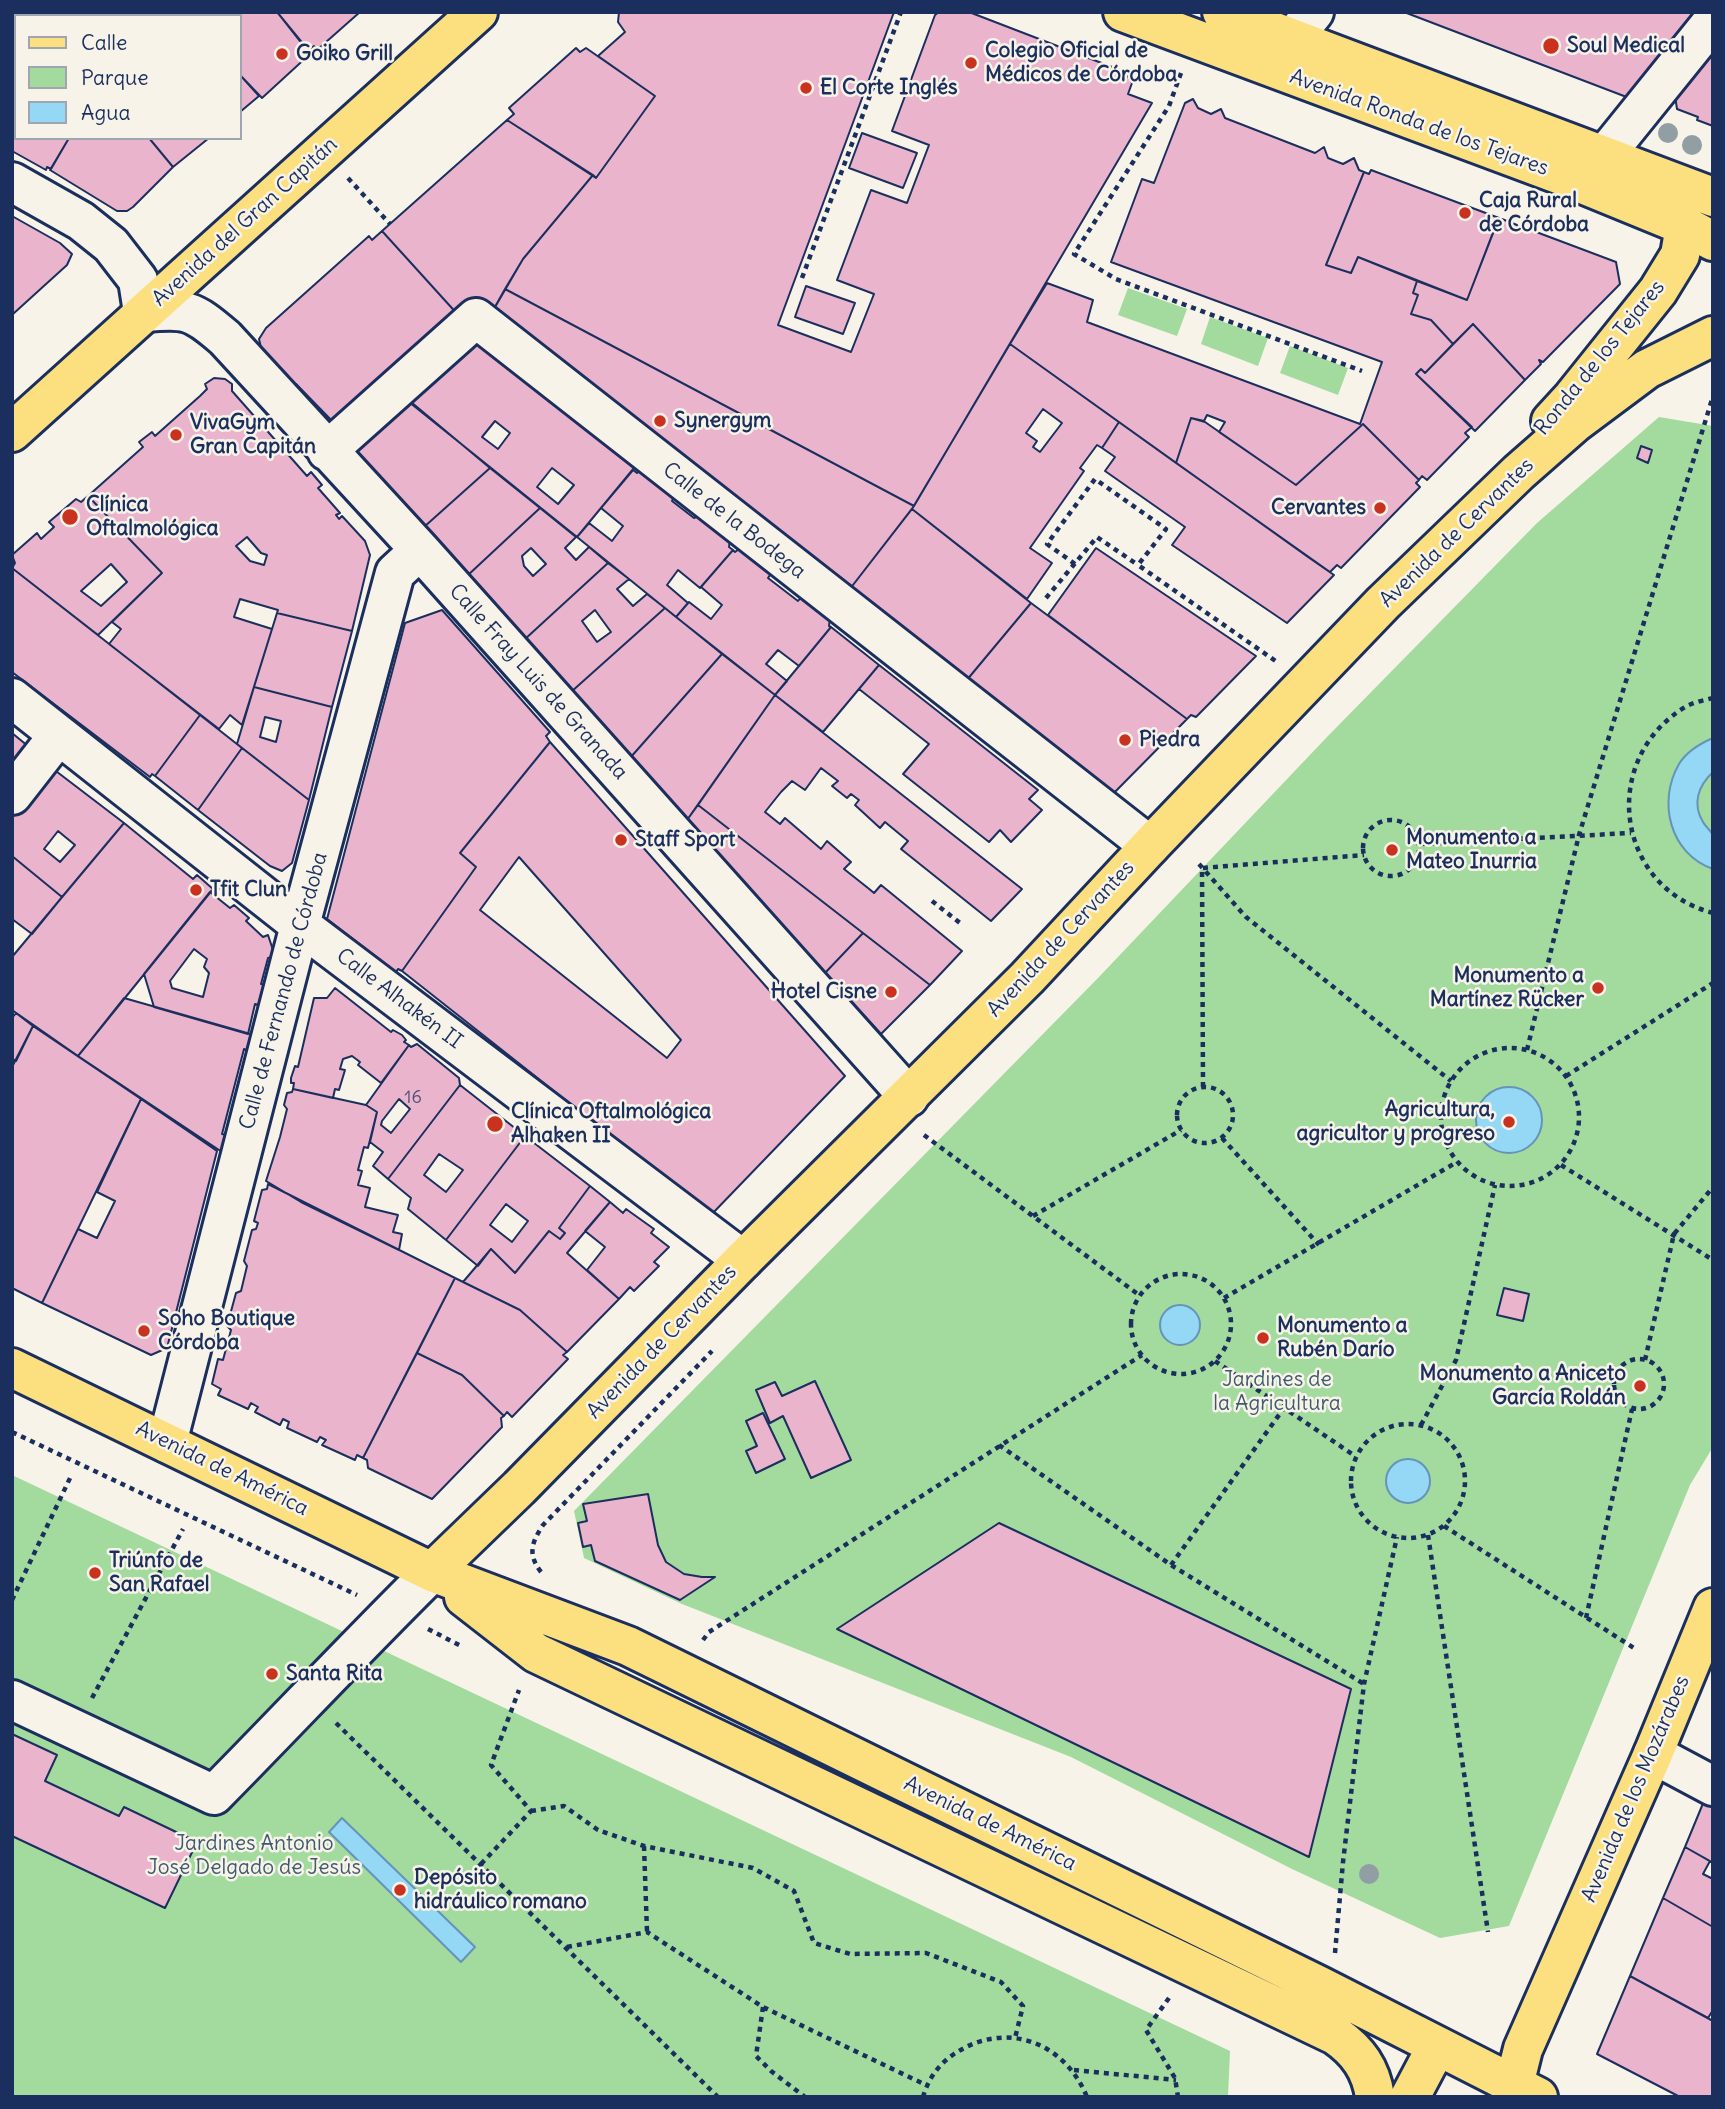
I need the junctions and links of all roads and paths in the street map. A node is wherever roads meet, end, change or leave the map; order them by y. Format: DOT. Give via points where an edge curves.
graph roads {
  1 [pos="478,12"];
  2 [pos="901,12"];
  3 [pos="1123,12"];
  4 [pos="1222,12"];
  5 [pos="1713,21"];
  6 [pos="1303,25"];
  7 [pos="1194,40"];
  8 [pos="324,152"];
  9 [pos="1605,155"];
  10 [pos="12,182"];
  11 [pos="1713,197"];
  12 [pos="390,224"];
  13 [pos="1699,234"];
  14 [pos="802,278"];
  15 [pos="143,312"];
  16 [pos="1713,336"];
  17 [pos="1362,371"];
  18 [pos="1713,396"];
  19 [pos="12,432"];
  20 [pos="327,451"];
  21 [pos="420,550"];
  22 [pos="1075,564"];
  23 [pos="1138,565"];
  24 [pos="1046,598"];
  25 [pos="1383,603"];
  26 [pos="1306,684"];
  27 [pos="12,698"];
  28 [pos="1713,698"];
  29 [pos="58,736"];
  30 [pos="12,794"];
  31 [pos="1631,833"];
  32 [pos="1579,835"];
  33 [pos="1420,844"];
  34 [pos="1150,846"];
  35 [pos="1364,855"];
  36 [pos="1201,866"];
  37 [pos="932,901"];
  38 [pos="1713,913"];
  39 [pos="960,923"];
  40 [pos="300,925"];
  41 [pos="1713,983"];
  42 [pos="1527,1050"];
  43 [pos="1566,1076"];
  44 [pos="1451,1081"];
  45 [pos="1203,1087"];
  46 [pos="902,1104"];
  47 [pos="1181,1130"];
  48 [pos="1222,1138"];
  49 [pos="1457,1162"];
  50 [pos="1561,1165"];
  51 [pos="1495,1185"];
  52 [pos="1713,1187"];
  53 [pos="1033,1216"];
  54 [pos="1674,1234"];
  55 [pos="1319,1245"];
  56 [pos="743,1260"];
  57 [pos="1713,1260"];
  58 [pos="1139,1296"];
  59 [pos="1224,1298"];
  60 [pos="1142,1355"];
  61 [pos="1645,1360"];
  62 [pos="1215,1361"];
  63 [pos="12,1368"];
  64 [pos="1284,1408"];
  65 [pos="1632,1409"];
  66 [pos="1421,1425"];
  67 [pos="167,1443"];
  68 [pos="998,1445"];
  69 [pos="1355,1457"];
  70 [pos="71,1476"];
  71 [pos="1444,1526"];
  72 [pos="183,1529"];
  73 [pos="1428,1535"];
  74 [pos="1397,1537"];
  75 [pos="1171,1565"];
  76 [pos="432,1572"];
  77 [pos="12,1600"];
  78 [pos="1713,1608"];
  79 [pos="1586,1618"];
  80 [pos="1637,1650"];
  81 [pos="678,1671"];
  82 [pos="1364,1684"];
  83 [pos="519,1690"];
  84 [pos="311,1698"];
  85 [pos="12,1700"];
  86 [pos="75,1730"];
  87 [pos="1653,1754"];
  88 [pos="1713,1786"];
  89 [pos="531,1811"];
  90 [pos="644,1846"];
  91 [pos="481,1864"];
  92 [pos="647,1933"];
  93 [pos="1488,1933"];
  94 [pos="566,1948"];
  95 [pos="1335,1957"];
  96 [pos="1171,1994"];
  97 [pos="763,2007"];
  98 [pos="1015,2038"];
  99 [pos="1437,2046"];
  100 [pos="1073,2070"];
  101 [pos="1176,2080"];
  102 [pos="926,2085"];
  103 [pos="1374,2090"];
  104 [pos="1521,2092"];
  105 [pos="718,2097"];
  106 [pos="805,2097"];
  107 [pos="923,2097"];
  108 [pos="1087,2097"];
  109 [pos="1178,2097"];
  110 [pos="1410,2097"];
  1 -- 8 [label="main road, Avenida del Gran Capitán"];
  2 -- 14 [label="path"];
  3 -- 7 [label="main road, Avenida Ronda de los Tejares"];
  4 -- 6 [label="main road, Avenida Ronda de los Tejares"];
  5 -- 9 [label="street"];
  6 -- 9 [label="main road, Avenida Ronda de los Tejares"];
  7 -- 13 [label="main road, Avenida Ronda de los Tejares" via="1558,174"];
  7 -- 17 [label="path" via="1169,106 1074,254 1116,279"];
  8 -- 12 [label="path"];
  8 -- 15 [label="main road, Avenida del Gran Capitán"];
  9 -- 11 [label="main road, Avenida Ronda de los Tejares"];
  10 -- 15 [label="street" via="111,245 138,280"];
  13 -- 25 [label="main road, Ronda de los Tejares" via="1573,397"];
  15 -- 19 [label="main road, Avenida del Gran Capitán"];
  15 -- 20 [label="street, Calle Fray Luis de Granada" via="197,314 225,338"];
  16 -- 25 [label="main road, Avenida de Cervantes" via="1647,369 1576,422"];
  18 -- 32 [label="path"];
  20 -- 21 [label="street, Calle Fray Luis de Granada"];
  20 -- 34 [label="street, Calle de la Bodega" via="475,318"];
  21 -- 40 [label="street, Calle de Fernando de Córdoba" via="395,573"];
  21 -- 46 [label="street, Calle Fray Luis de Granada"];
  22 -- 23 [label="path" via="1097,537"];
  22 -- 23 [label="path" via="1047,544 1095,479 1166,529"];
  22 -- 24 [label="path"];
  23 -- 26 [label="path"];
  25 -- 26 [label="main road, Avenida de Cervantes"];
  26 -- 34 [label="main road, Avenida de Cervantes"];
  27 -- 29 [label="street, Calle Alhakén II"];
  28 -- 31 [label="path" via="1688,706 1658,728 1638,759 1628,796"];
  29 -- 30 [label="street"];
  29 -- 40 [label="street, Calle Alhakén II"];
  31 -- 32 [label="path"];
  31 -- 38 [label="path" via="1644,864 1666,890 1694,908"];
  32 -- 33 [label="path"];
  32 -- 42 [label="path"];
  33 -- 35 [label="path" via="1411,869 1394,876 1376,872"];
  33 -- 35 [label="path" via="1405,822 1386,820 1369,830"];
  34 -- 46 [label="main road, Avenida de Cervantes"];
  35 -- 36 [label="path"];
  36 -- 44 [label="path" via="1246,917"];
  36 -- 45 [label="path"];
  37 -- 39 [label="path"];
  40 -- 56 [label="street, Calle Alhakén II"];
  40 -- 67 [label="street, Calle de Fernando de Córdoba"];
  41 -- 43 [label="path"];
  42 -- 43 [label="path"];
  42 -- 44 [label="path" via="1505,1048 1484,1053 1465,1064"];
  43 -- 50 [label="path" via="1576,1097 1579,1121 1574,1145"];
  44 -- 49 [label="path" via="1441,1122"];
  45 -- 47 [label="path" via="1190,1091 1178,1105"];
  45 -- 48 [label="path" via="1216,1089 1230,1103 1232,1122"];
  46 -- 53 [label="path"];
  46 -- 56 [label="main road, Avenida de Cervantes"];
  47 -- 48 [label="path" via="1194,1142"];
  47 -- 53 [label="path"];
  48 -- 55 [label="path"];
  49 -- 51 [label="path" via="1473,1176"];
  49 -- 55 [label="path"];
  50 -- 51 [label="path" via="1542,1179 1520,1186"];
  50 -- 54 [label="path"];
  51 -- 66 [label="path" via="1456,1360"];
  52 -- 54 [label="path"];
  53 -- 58 [label="path"];
  54 -- 57 [label="path"];
  54 -- 61 [label="path"];
  55 -- 59 [label="path"];
  56 -- 76 [label="main road, Avenida de Cervantes"];
  58 -- 59 [label="path" via="1152,1282 1178,1273 1204,1279"];
  58 -- 60 [label="path" via="1131,1330"];
  59 -- 62 [label="path" via="1231,1331"];
  60 -- 62 [label="path" via="1173,1373 1191,1373"];
  60 -- 68 [label="path"];
  61 -- 65 [label="path" via="1628,1361 1614,1382 1618,1399"];
  61 -- 65 [label="path" via="1659,1368 1664,1391 1648,1409"];
  62 -- 64 [label="path"];
  63 -- 67 [label="main road, Avenida de América"];
  64 -- 69 [label="path"];
  64 -- 75 [label="path"];
  65 -- 79 [label="path"];
  66 -- 69 [label="path" via="1399,1424 1378,1431"];
  66 -- 71 [label="path" via="1454,1446 1465,1473 1461,1502"];
  67 -- 76 [label="main road, Avenida de América"];
  68 -- 75 [label="path"];
  68 -- 81 [label="path" via="709,1632"];
  69 -- 74 [label="path" via="1350,1482 1357,1507 1373,1527"];
  70 -- 77 [label="path"];
  71 -- 73 [label="path"];
  71 -- 79 [label="path"];
  72 -- 86 [label="path"];
  73 -- 74 [label="path"];
  73 -- 93 [label="path"];
  74 -- 82 [label="path"];
  75 -- 82 [label="path"];
  76 -- 81 [label="main road, Avenida de América" via="628,1646"];
  76 -- 84 [label="street"];
  76 -- 103 [label="main road, Avenida de América" via="536,1653 1335,2035 1359,2055"];
  78 -- 87 [label="main road, Avenida de los Mozárabes"];
  79 -- 80 [label="path"];
  81 -- 99 [label="main road, Avenida de América"];
  82 -- 95 [label="path"];
  83 -- 89 [label="path" via="491,1765"];
  84 -- 86 [label="street" via="214,1795"];
  84 -- 91 [label="path"];
  85 -- 86 [label="street"];
  87 -- 88 [label="street"];
  87 -- 104 [label="main road, Avenida de los Mozárabes" via="1523,2049"];
  89 -- 90 [label="path" via="564,1806 598,1830"];
  89 -- 91 [label="path"];
  90 -- 92 [label="path"];
  90 -- 98 [label="path" via="753,1868 794,1891 814,1943 850,1954 926,1953 1001,1982 1023,2006"];
  91 -- 94 [label="path"];
  92 -- 94 [label="path"];
  92 -- 97 [label="path"];
  94 -- 105 [label="path"];
  96 -- 101 [label="path" via="1146,2030"];
  97 -- 102 [label="path"];
  97 -- 106 [label="path" via="755,2056"];
  98 -- 100 [label="path" via="1053,2052"];
  98 -- 102 [label="path" via="969,2044 944,2061"];
  99 -- 104 [label="main road, Avenida de América"];
  99 -- 110 [label="main road"];
  100 -- 101 [label="path"];
  100 -- 108 [label="path"];
  101 -- 109 [label="path"];
  102 -- 107 [label="path"];
}
